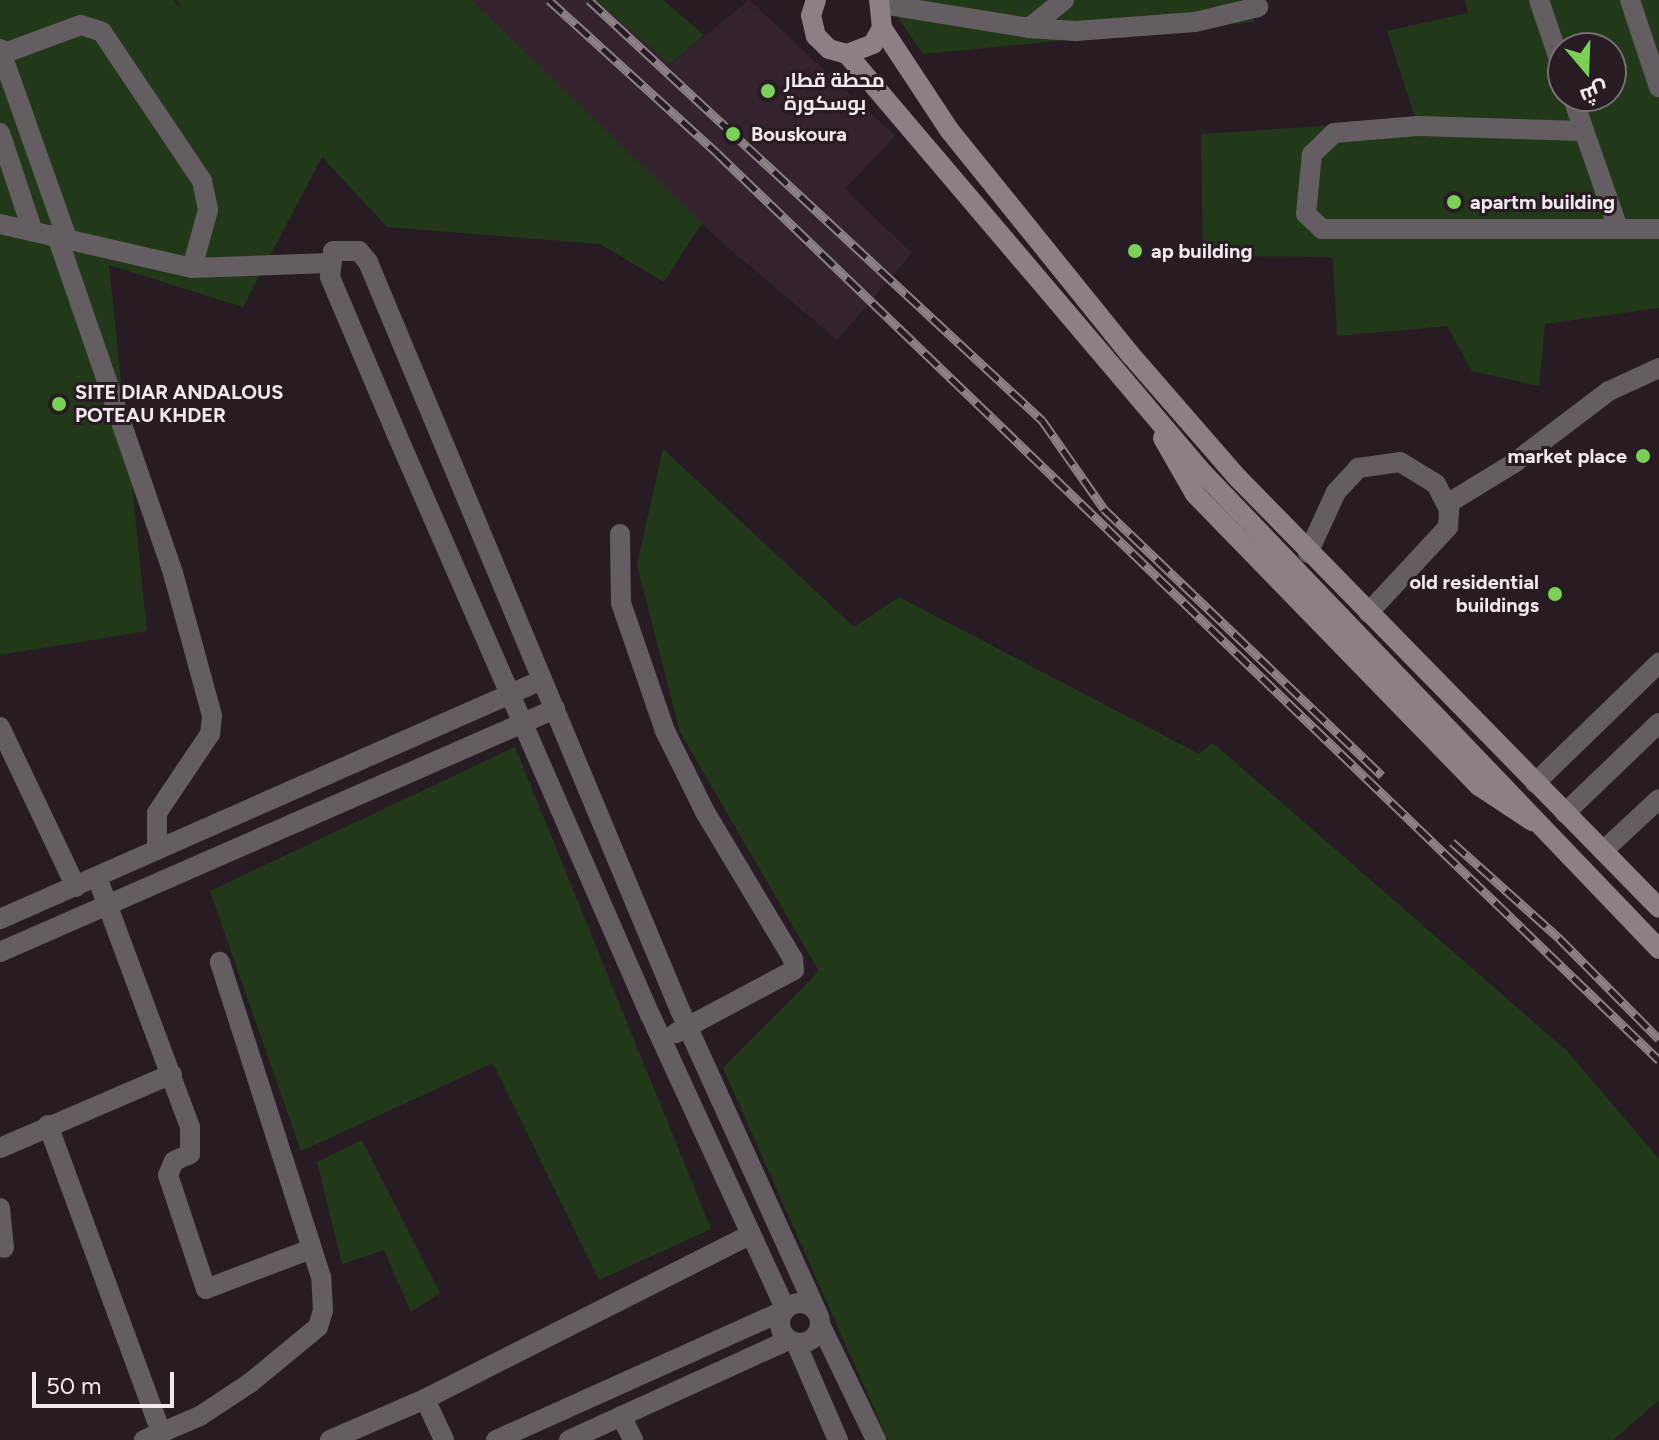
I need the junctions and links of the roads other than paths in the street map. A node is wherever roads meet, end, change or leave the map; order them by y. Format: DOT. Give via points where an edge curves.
graph roads {
  1 [pos="1064,0"];
  2 [pos="1539,0"];
  3 [pos="1630,0"];
  4 [pos="815,1"];
  5 [pos="880,2"];
  6 [pos="1258,7"];
  7 [pos="882,28"];
  8 [pos="1029,28"];
  9 [pos="1550,32"];
  10 [pos="1,51"];
  11 [pos="847,54"];
  12 [pos="1659,87"];
  13 [pos="1577,112"];
  14 [pos="1584,131"];
  15 [pos="0,133"];
  16 [pos="0,224"];
  17 [pos="1618,228"];
  18 [pos="1659,229"];
  19 [pos="33,232"];
  20 [pos="62,237"];
  21 [pos="329,263"];
  22 [pos="192,268"];
  23 [pos="1659,368"];
  24 [pos="465,502"];
  25 [pos="1447,504"];
  26 [pos="434,516"];
  27 [pos="620,534"];
  28 [pos="1308,553"];
  29 [pos="1368,613"];
  30 [pos="1659,663"];
  31 [pos="542,680"];
  32 [pos="511,693"];
  33 [pos="555,709"];
  34 [pos="524,723"];
  35 [pos="1659,723"];
  36 [pos="0,727"];
  37 [pos="1535,783"];
  38 [pos="1659,799"];
  39 [pos="1565,813"];
  40 [pos="182,839"];
  41 [pos="157,850"];
  42 [pos="1603,851"];
  43 [pos="194,867"];
  44 [pos="97,877"];
  45 [pos="76,887"];
  46 [pos="109,905"];
  47 [pos="1659,908"];
  48 [pos="0,919"];
  49 [pos="1656,940"];
  50 [pos="0,952"];
  51 [pos="220,962"];
  52 [pos="688,1027"];
  53 [pos="661,1039"];
  54 [pos="172,1074"];
  55 [pos="48,1125"];
  56 [pos="0,1148"];
  57 [pos="0,1208"];
  58 [pos="751,1234"];
  59 [pos="4,1248"];
  60 [pos="311,1249"];
  61 [pos="784,1309"];
  62 [pos="818,1317"];
  63 [pos="792,1342"];
  64 [pos="425,1399"];
  65 [pos="621,1416"];
  66 [pos="152,1436"];
  67 [pos="330,1440"];
  68 [pos="444,1440"];
  69 [pos="496,1440"];
  70 [pos="569,1440"];
  71 [pos="633,1440"];
  72 [pos="838,1440"];
  73 [pos="876,1440"];
  1 -- 8 [label="street"];
  2 -- 9 [label="street"];
  3 -- 12 [label="street"];
  4 -- 11 [label="street" via="816,36 829,49"];
  5 -- 7 [label="street"];
  5 -- 8 [label="street"];
  6 -- 8 [label="street" via="1170,25"];
  7 -- 11 [label="street" via="873,44"];
  7 -- 28 [label="street" via="950,131 1110,330"];
  10 -- 20 [label="street"];
  10 -- 22 [label="street" via="81,25 102,32 202,181 208,210"];
  11 -- 49 [label="street" via="938,155 1151,414 1195,494 1479,786 1508,809 1543,825"];
  13 -- 14 [label="street"];
  14 -- 17 [label="street"];
  14 -- 17 [label="street" via="1417,126 1334,133 1312,154 1306,214 1322,229"];
  15 -- 19 [label="street"];
  16 -- 19 [label="street"];
  17 -- 18 [label="street"];
  19 -- 20 [label="street"];
  20 -- 22 [label="street"];
  20 -- 41 [label="street" via="173,573 212,716 210,734 157,813"];
  21 -- 22 [label="street"];
  21 -- 24 [label="street" via="333,251 345,247 359,251 368,262"];
  21 -- 26 [label="street"];
  23 -- 25 [label="street" via="1609,391 1514,463"];
  24 -- 26 [label="street"];
  24 -- 31 [label="street"];
  25 -- 28 [label="street" via="1436,484 1413,467 1388,460 1372,463 1344,479"];
  25 -- 29 [label="street" via="1450,519 1440,538"];
  26 -- 32 [label="street"];
  27 -- 52 [label="street" via="621,603 665,731 705,812 793,959 789,974"];
  28 -- 29 [label="street"];
  29 -- 37 [label="street"];
  30 -- 37 [label="street"];
  31 -- 32 [label="street"];
  31 -- 33 [label="street"];
  32 -- 34 [label="street"];
  32 -- 40 [label="street"];
  33 -- 34 [label="street"];
  33 -- 52 [label="street"];
  34 -- 43 [label="street"];
  34 -- 53 [label="street"];
  35 -- 39 [label="street"];
  36 -- 45 [label="street"];
  37 -- 39 [label="street"];
  38 -- 42 [label="street"];
  39 -- 42 [label="street"];
  40 -- 41 [label="street"];
  40 -- 43 [label="street"];
  41 -- 44 [label="street"];
  42 -- 47 [label="street"];
  43 -- 46 [label="street"];
  44 -- 45 [label="street"];
  44 -- 46 [label="street"];
  45 -- 48 [label="street"];
  46 -- 50 [label="street"];
  46 -- 54 [label="street"];
  51 -- 60 [label="street"];
  52 -- 53 [label="street"];
  52 -- 62 [label="street"];
  53 -- 58 [label="street"];
  54 -- 55 [label="street"];
  54 -- 60 [label="street" via="192,1133 190,1154 174,1161 168,1175 206,1289"];
  55 -- 56 [label="street"];
  55 -- 66 [label="street"];
  57 -- 59 [label="street"];
  58 -- 61 [label="street"];
  58 -- 64 [label="street"];
  60 -- 66 [label="street" via="324,1289 318,1327 200,1416"];
  61 -- 62 [label="street" via="798,1303"];
  61 -- 63 [label="street" via="779,1323"];
  61 -- 69 [label="street"];
  62 -- 63 [label="street" via="815,1337"];
  62 -- 73 [label="street"];
  63 -- 65 [label="street"];
  63 -- 72 [label="street"];
  64 -- 67 [label="street"];
  64 -- 68 [label="street"];
  65 -- 70 [label="street"];
  65 -- 71 [label="street"];
}
